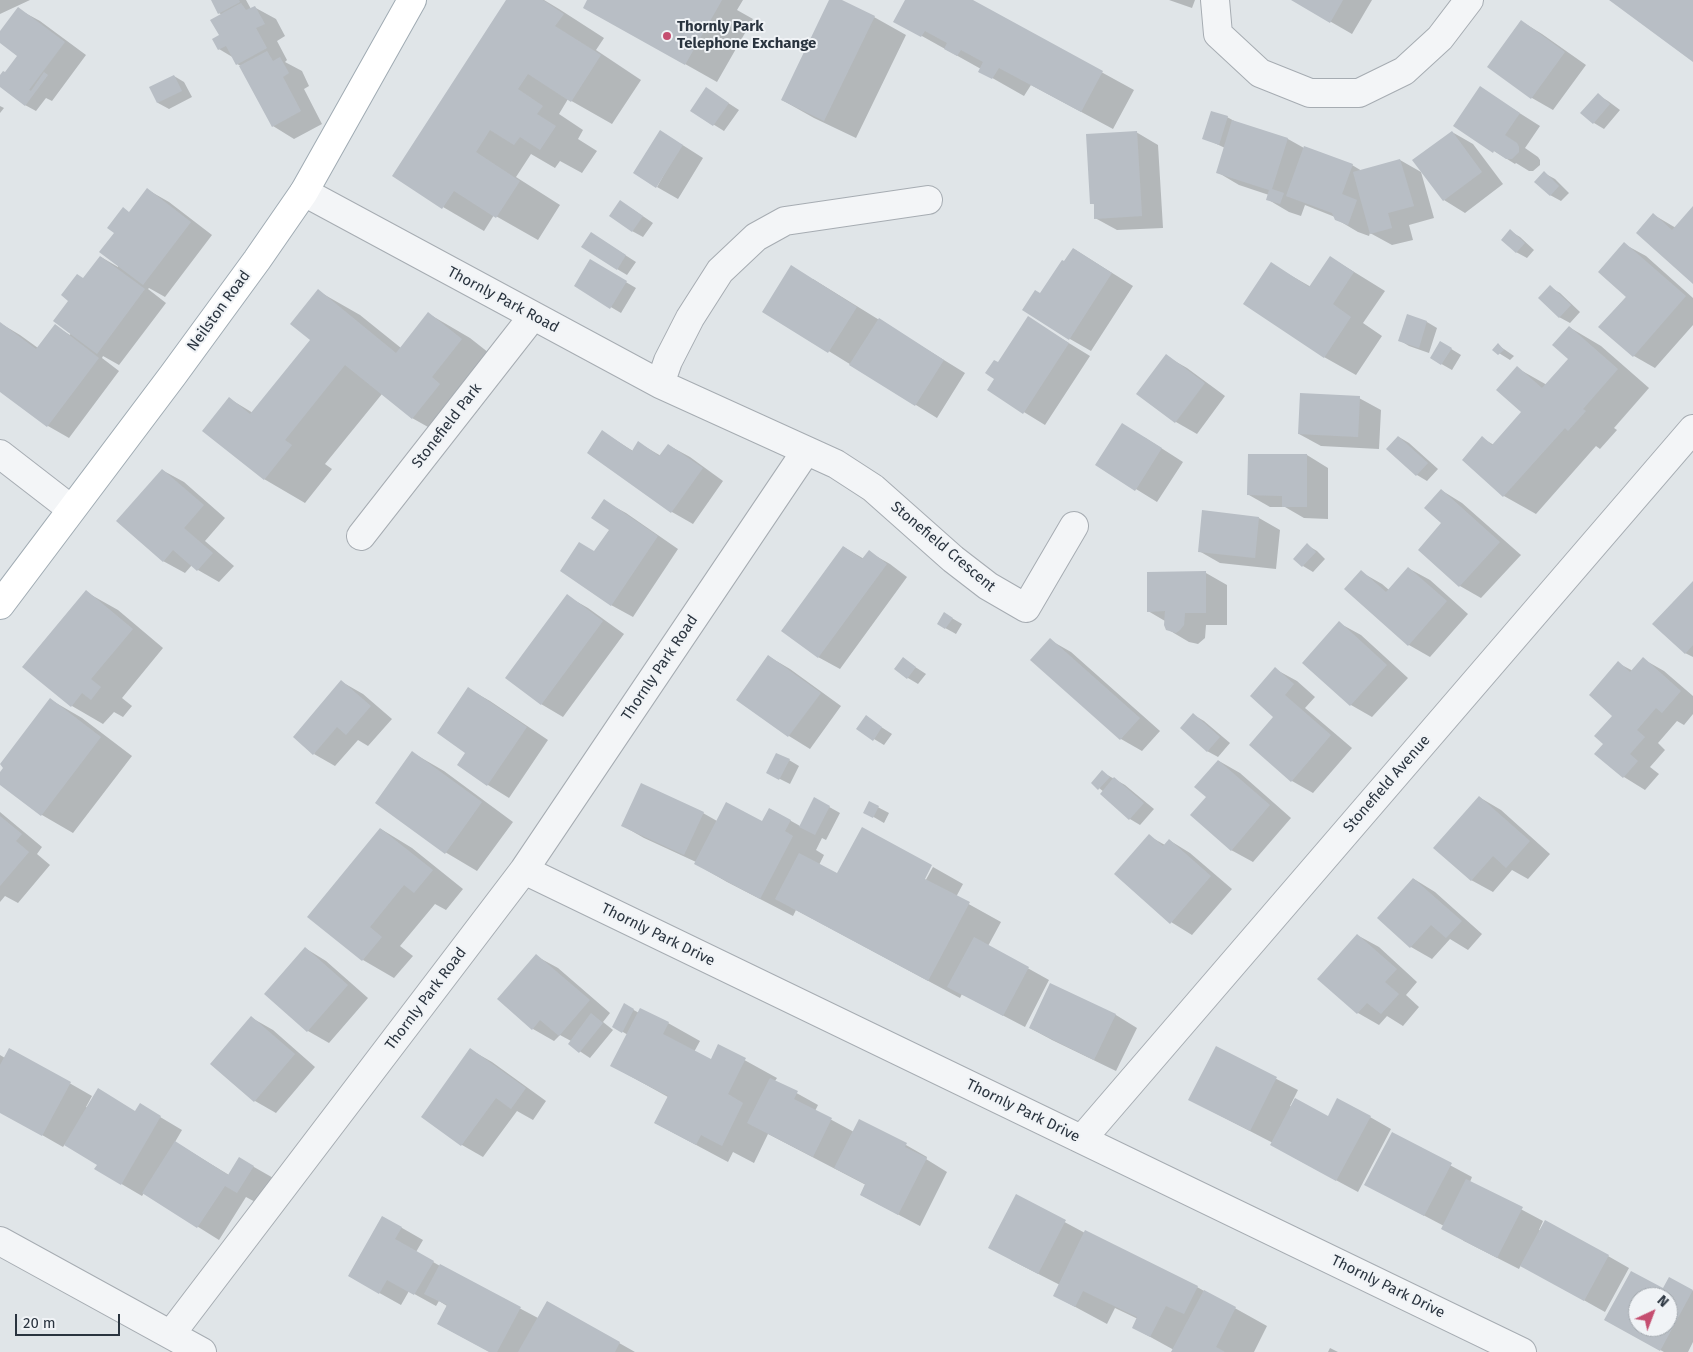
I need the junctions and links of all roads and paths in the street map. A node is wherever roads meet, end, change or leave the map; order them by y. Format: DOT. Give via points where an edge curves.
graph roads {
  1 [pos="412,0"];
  2 [pos="1215,0"];
  3 [pos="1470,0"];
  4 [pos="304,192"];
  5 [pos="928,200"];
  6 [pos="533,316"];
  7 [pos="660,384"];
  8 [pos="1693,430"];
  9 [pos="806,451"];
  10 [pos="0,454"];
  11 [pos="71,509"];
  12 [pos="1074,526"];
  13 [pos="361,536"];
  14 [pos="0,605"];
  15 [pos="524,870"];
  16 [pos="1082,1139"];
  17 [pos="0,1242"];
  18 [pos="171,1334"];
  19 [pos="202,1352"];
  20 [pos="1522,1352"];
  1 -- 4 [label="main road, Neilston Road"];
  2 -- 3 [label="street" via="1218,34 1260,73 1310,93 1358,93 1404,70 1440,38"];
  4 -- 6 [label="street, Thornly Park Road"];
  4 -- 11 [label="main road, Neilston Road"];
  5 -- 7 [label="street" via="785,220 756,237 720,270 690,318"];
  6 -- 7 [label="street, Thornly Park Road"];
  6 -- 13 [label="street, Stonefield Park"];
  7 -- 9 [label="street, Thornly Park Road"];
  8 -- 16 [label="street, Stonefield Avenue"];
  9 -- 12 [label="street, Stonefield Crescent" via="836,464 873,488 953,559 988,586 1026,608"];
  9 -- 15 [label="street, Thornly Park Road"];
  10 -- 11 [label="street"];
  11 -- 14 [label="main road, Neilston Road"];
  15 -- 16 [label="street, Thornly Park Drive"];
  15 -- 18 [label="street, Thornly Park Road"];
  16 -- 20 [label="street, Thornly Park Drive"];
  17 -- 18 [label="street"];
  18 -- 19 [label="street"];
}
